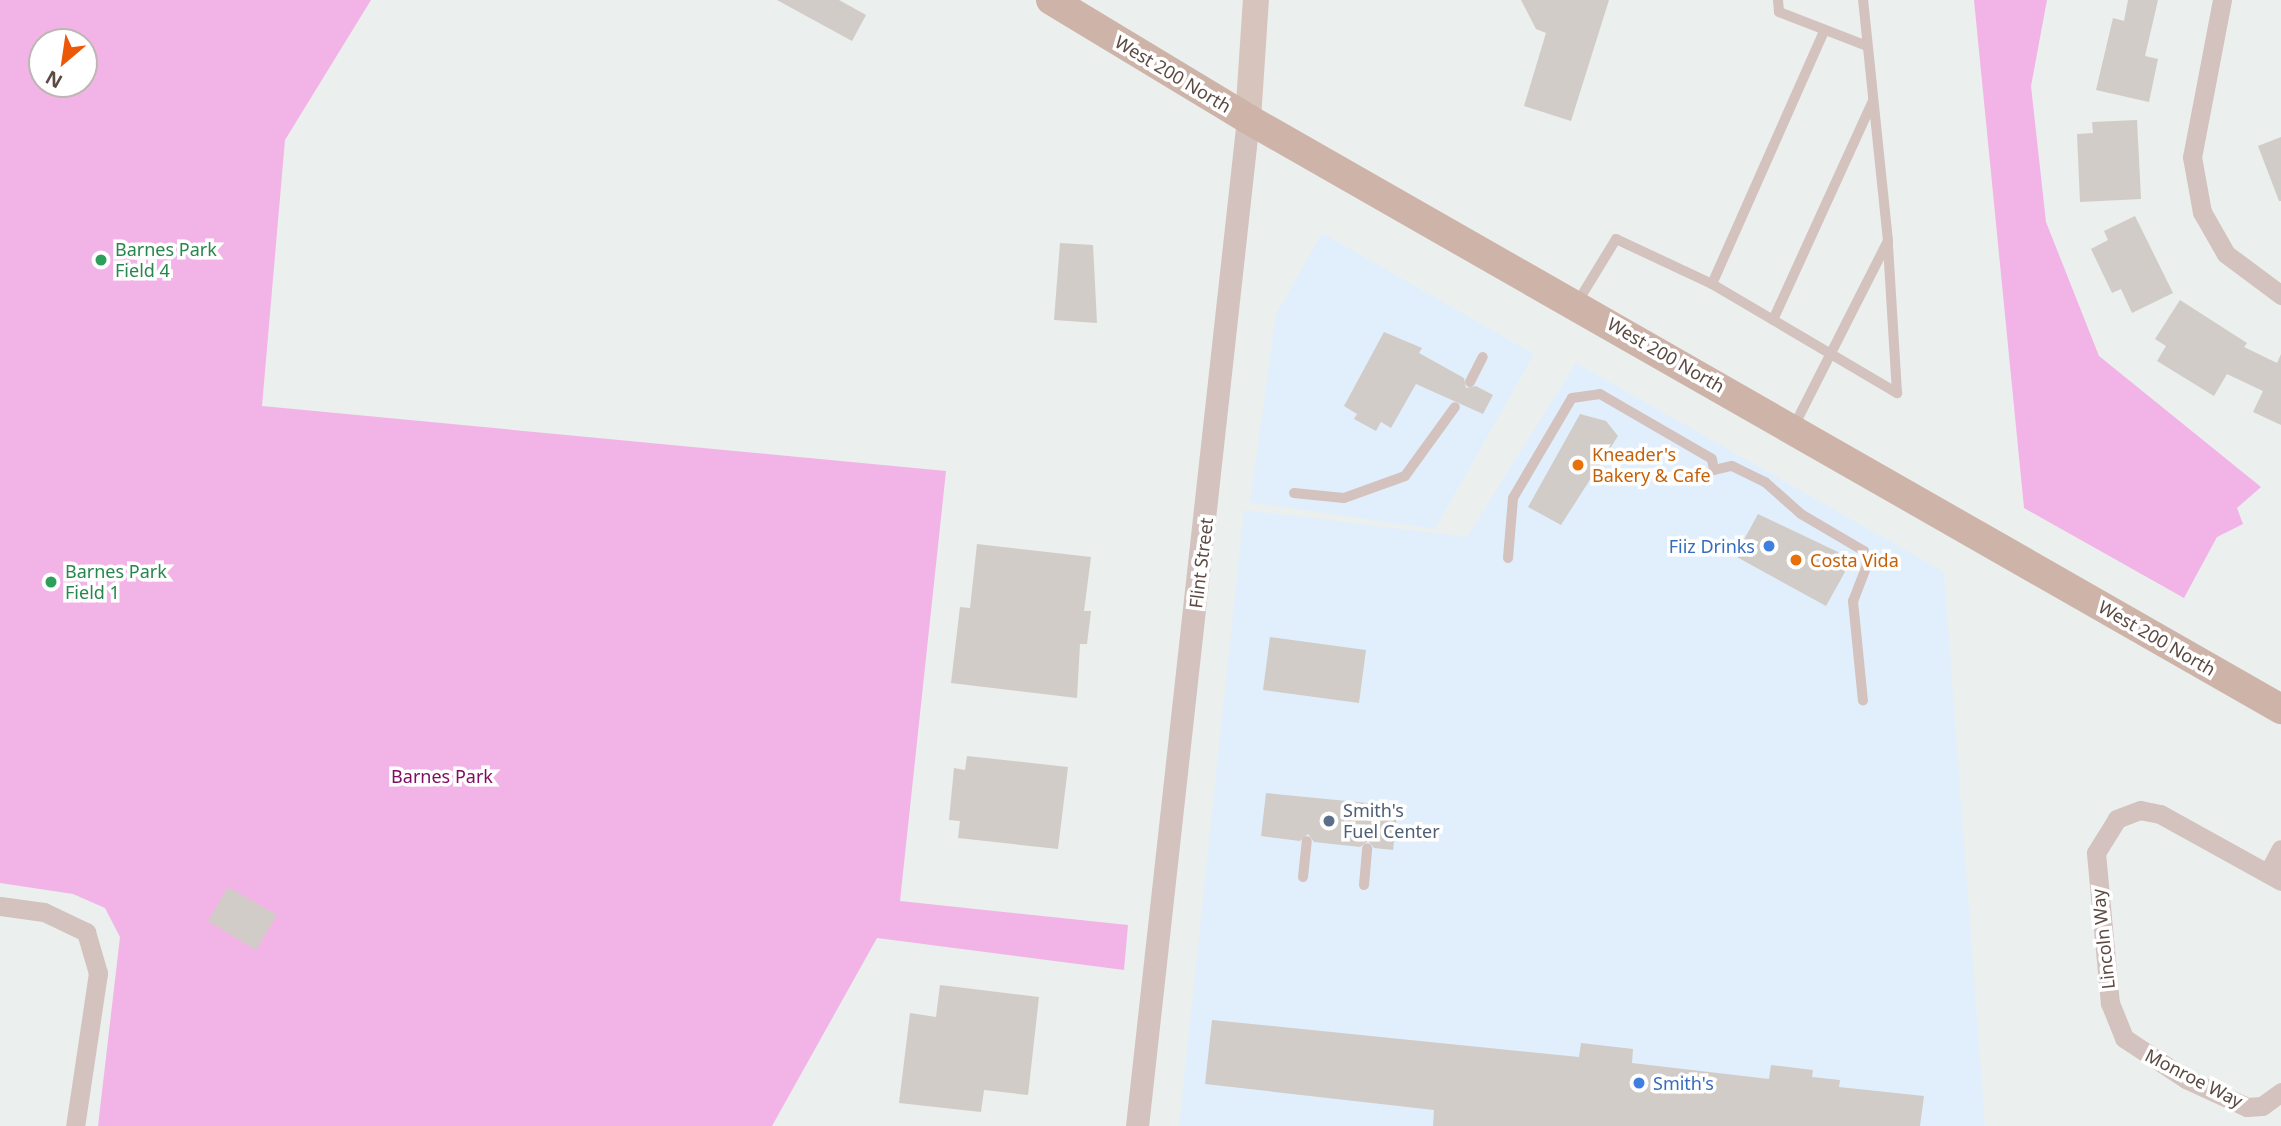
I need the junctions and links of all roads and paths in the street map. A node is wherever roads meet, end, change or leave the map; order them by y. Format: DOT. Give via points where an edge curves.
graph roads {
  1 [pos="1051,0"];
  2 [pos="1256,0"];
  3 [pos="1778,0"];
  4 [pos="1863,0"];
  5 [pos="2222,0"];
  6 [pos="1824,32"];
  7 [pos="1867,46"];
  8 [pos="1874,101"];
  9 [pos="1248,119"];
  10 [pos="1888,241"];
  11 [pos="1712,284"];
  12 [pos="2281,295"];
  13 [pos="1577,303"];
  14 [pos="1773,320"];
  15 [pos="1830,354"];
  16 [pos="1483,357"];
  17 [pos="1470,382"];
  18 [pos="1455,407"];
  19 [pos="1793,428"];
  20 [pos="1294,494"];
  21 [pos="1508,558"];
  22 [pos="1863,701"];
  23 [pos="2281,709"];
  24 [pos="1307,841"];
  25 [pos="1367,848"];
  26 [pos="2281,849"];
  27 [pos="1303,877"];
  28 [pos="2275,877"];
  29 [pos="1364,885"];
  30 [pos="0,906"];
  31 [pos="2114,1023"];
  32 [pos="2281,1091"];
  33 [pos="75,1126"];
  34 [pos="1138,1126"];
  1 -- 9 [label="main road, West 200 North"];
  2 -- 9 [label="main road, Flint Street"];
  3 -- 6 [label="lane" via="1779,12"];
  4 -- 7 [label="lane"];
  5 -- 12 [label="street" via="2192,158 2202,212 2227,254"];
  6 -- 7 [label="lane"];
  6 -- 11 [label="lane"];
  7 -- 8 [label="lane"];
  8 -- 10 [label="lane"];
  8 -- 14 [label="lane"];
  9 -- 13 [label="main road, West 200 North"];
  9 -- 34 [label="street, Flint Street"];
  10 -- 15 [label="lane"];
  10 -- 15 [label="lane" via="1897,393"];
  11 -- 13 [label="lane" via="1616,239"];
  11 -- 14 [label="lane"];
  13 -- 19 [label="main road, West 200 North"];
  14 -- 15 [label="lane"];
  15 -- 19 [label="lane"];
  16 -- 17 [label="lane"];
  18 -- 20 [label="lane" via="1405,476 1345,498"];
  19 -- 23 [label="main road, West 200 North"];
  21 -- 22 [label="lane" via="1513,498 1573,398 1600,394 1712,459 1714,470 1732,466 1765,482 1801,514 1864,551 1867,565 1853,601"];
  24 -- 27 [label="lane"];
  25 -- 29 [label="lane"];
  26 -- 28 [label="street, Lincoln Way"];
  28 -- 31 [label="street, Lincoln Way" via="2160,814 2140,810 2117,819 2096,853 2096,899"];
  30 -- 33 [label="street" via="44,912 86,932 98,973"];
  31 -- 32 [label="street, Monroe Way" via="2143,1054 2248,1107 2262,1106"];
}
